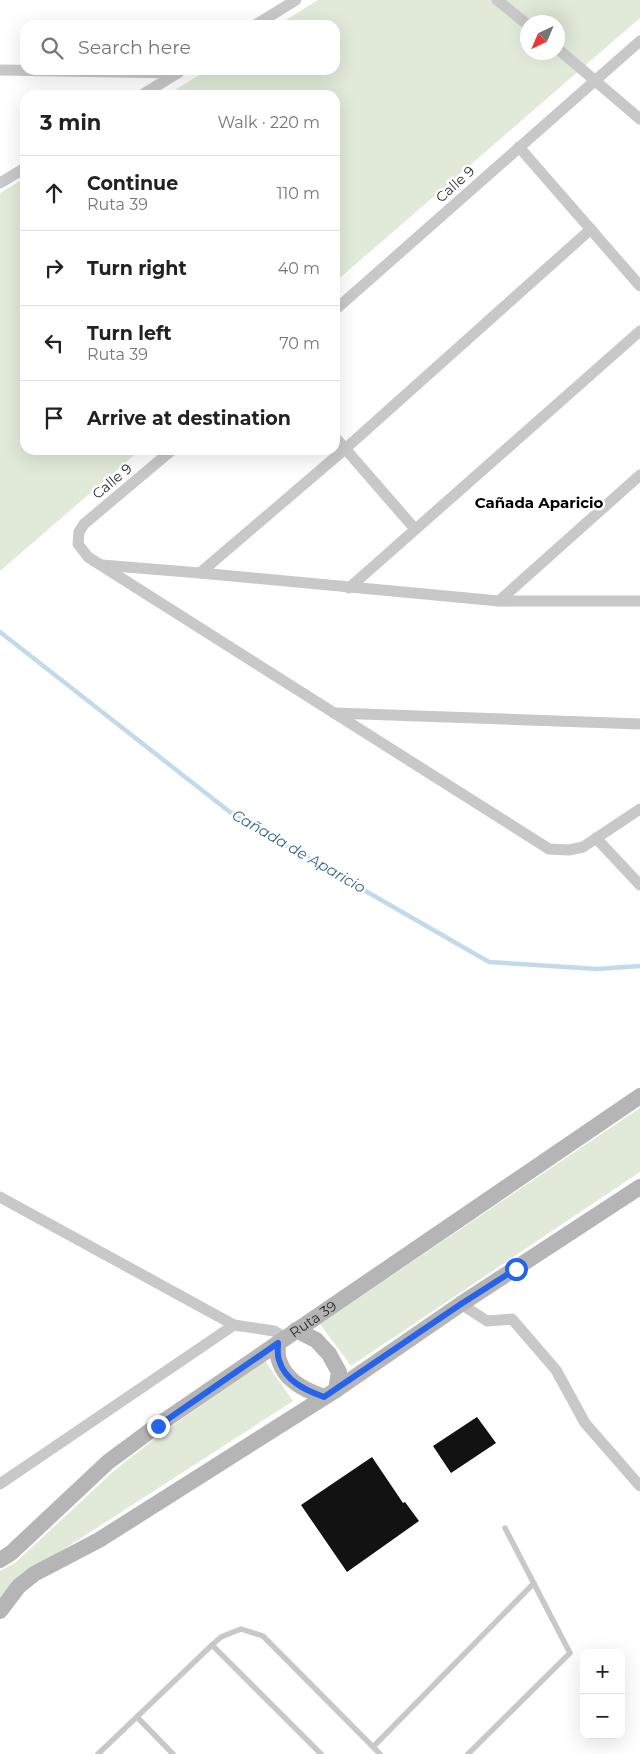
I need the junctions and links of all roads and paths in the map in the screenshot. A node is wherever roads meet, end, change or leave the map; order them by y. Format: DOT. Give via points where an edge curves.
graph roads {
  1 [pos="296,0"];
  2 [pos="497,0"];
  3 [pos="520,19"];
  4 [pos="264,20"];
  5 [pos="640,41"];
  6 [pos="565,56"];
  7 [pos="0,70"];
  8 [pos="20,70"];
  9 [pos="174,75"];
  10 [pos="595,80"];
  11 [pos="150,90"];
  12 [pos="640,119"];
  13 [pos="519,148"];
  14 [pos="20,171"];
  15 [pos="0,183"];
  16 [pos="591,229"];
  17 [pos="640,286"];
  18 [pos="340,306"];
  19 [pos="640,330"];
  20 [pos="340,443"];
  21 [pos="345,449"];
  22 [pos="340,453"];
  23 [pos="166,455"];
  24 [pos="338,455"];
  25 [pos="640,475"];
  26 [pos="415,529"];
  27 [pos="100,565"];
  28 [pos="200,573"];
  29 [pos="349,588"];
  30 [pos="499,601"];
  31 [pos="640,601"];
  32 [pos="333,713"];
  33 [pos="640,724"];
  34 [pos="640,809"];
  35 [pos="596,838"];
  36 [pos="640,885"];
  37 [pos="640,1096"];
  38 [pos="640,1187"];
  39 [pos="0,1197"];
  40 [pos="461,1304"];
  41 [pos="234,1325"];
  42 [pos="287,1337"];
  43 [pos="330,1393"];
  44 [pos="3,1478"];
  45 [pos="640,1486"];
  46 [pos="505,1528"];
  47 [pos="0,1560"];
  48 [pos="534,1583"];
  49 [pos="0,1612"];
  50 [pos="212,1644"];
  51 [pos="137,1717"];
  52 [pos="373,1747"];
  53 [pos="98,1754"];
  54 [pos="172,1754"];
  55 [pos="321,1754"];
  56 [pos="380,1754"];
  57 [pos="468,1754"];
  1 -- 4 [label="street"];
  2 -- 3 [label="street"];
  5 -- 10 [label="street, Calle 9"];
  6 -- 10 [label="street"];
  7 -- 8 [label="street"];
  9 -- 11 [label="street"];
  10 -- 12 [label="street"];
  10 -- 13 [label="street, Calle 9"];
  13 -- 16 [label="street"];
  13 -- 18 [label="street, Calle 9"];
  14 -- 15 [label="street"];
  16 -- 17 [label="street"];
  16 -- 21 [label="street"];
  19 -- 26 [label="street"];
  20 -- 21 [label="street"];
  21 -- 22 [label="street"];
  21 -- 26 [label="street"];
  23 -- 27 [label="street, Calle 9" via="84,524 79,532 78,544"];
  24 -- 28 [label="street"];
  25 -- 30 [label="street"];
  26 -- 29 [label="street"];
  27 -- 28 [label="street"];
  27 -- 32 [label="street"];
  28 -- 29 [label="street"];
  29 -- 30 [label="street"];
  30 -- 31 [label="street"];
  32 -- 33 [label="street"];
  32 -- 35 [label="street" via="549,849 583,847"];
  34 -- 35 [label="street"];
  35 -- 36 [label="street"];
  37 -- 42 [label="main road, Ruta 39"];
  38 -- 40 [label="main road"];
  39 -- 41 [label="street"];
  40 -- 43 [label="main road"];
  40 -- 45 [label="street" via="487,1320 512,1319 556,1370 585,1423"];
  41 -- 42 [label="street" via="274,1331"];
  41 -- 44 [label="street"];
  42 -- 43 [label="main road" via="279,1360 289,1377 302,1389"];
  42 -- 43 [label="main road" via="316,1340 329,1354 339,1372"];
  42 -- 47 [label="main road, Ruta 39" via="108,1462"];
  43 -- 49 [label="main road" via="99,1540 34,1574 19,1586"];
  46 -- 48 [label="lane"];
  48 -- 52 [label="lane"];
  48 -- 57 [label="lane" via="570,1653"];
  50 -- 51 [label="lane"];
  50 -- 52 [label="lane" via="241,1629 263,1636"];
  50 -- 55 [label="lane"];
  51 -- 53 [label="lane"];
  51 -- 54 [label="lane"];
  52 -- 56 [label="lane"];
}
